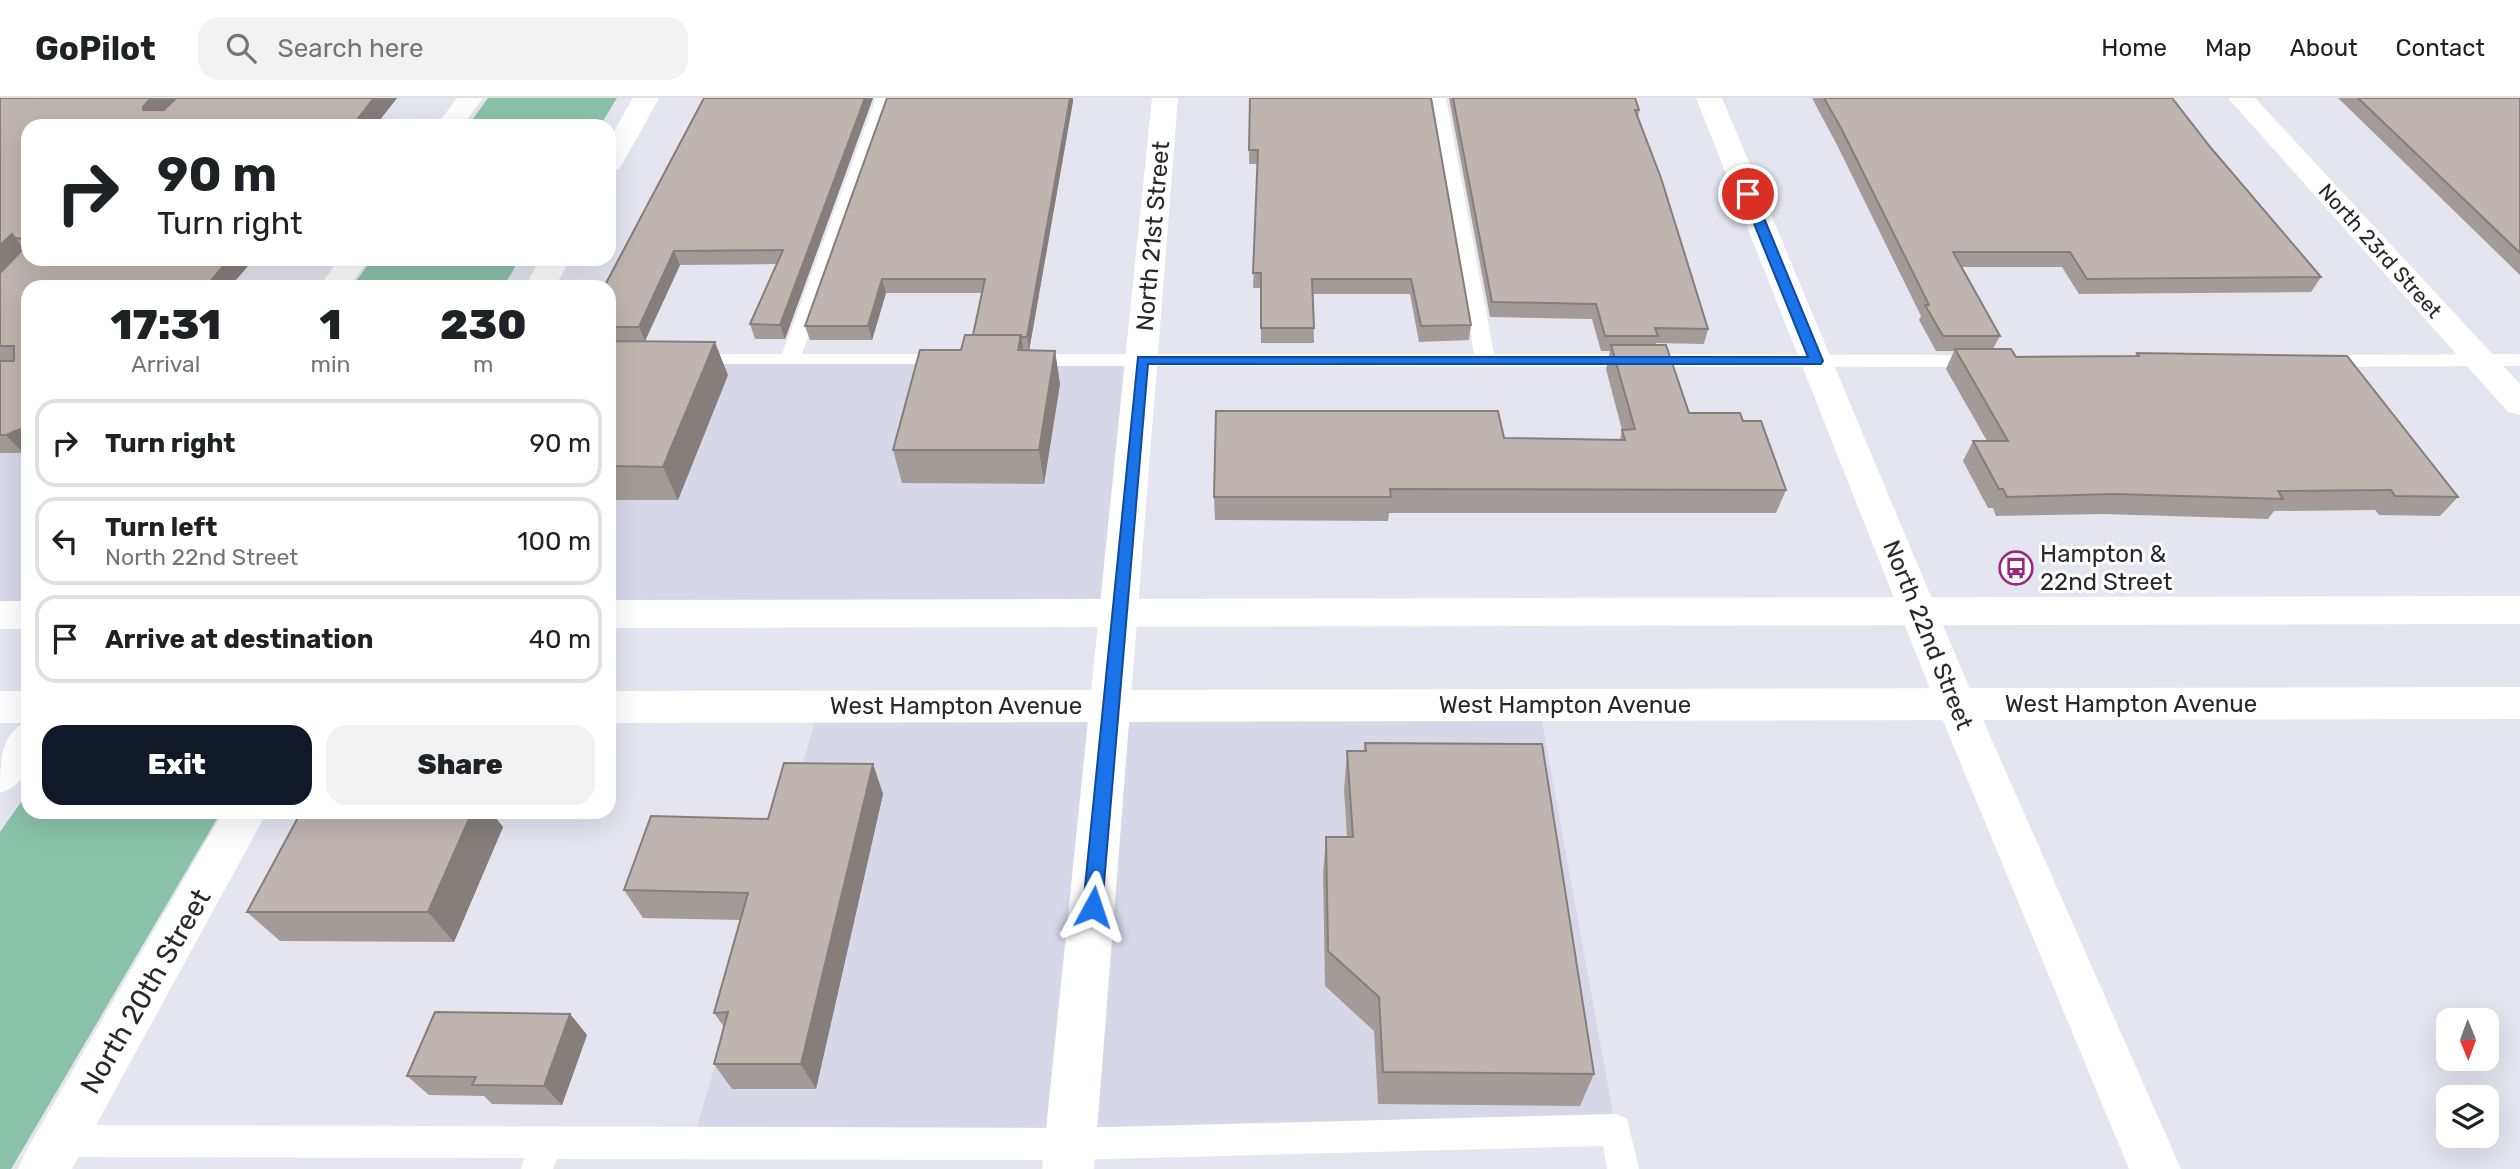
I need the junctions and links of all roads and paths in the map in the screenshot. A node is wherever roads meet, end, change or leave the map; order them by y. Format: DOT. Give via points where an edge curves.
graph roads {
  1 [pos="470,98"];
  2 [pos="646,98"];
  3 [pos="884,98"];
  4 [pos="1165,98"];
  5 [pos="1438,98"];
  6 [pos="1709,98"];
  7 [pos="2241,98"];
  8 [pos="454,119"];
  9 [pos="616,151"];
  10 [pos="665,360"];
  11 [pos="790,360"];
  12 [pos="966,360"];
  13 [pos="1007,360"];
  14 [pos="1142,360"];
  15 [pos="2480,360"];
  16 [pos="2520,360"];
  17 [pos="1485,361"];
  18 [pos="1816,361"];
  19 [pos="2003,361"];
  20 [pos="2295,361"];
  21 [pos="2520,404"];
  22 [pos="2520,610"];
  23 [pos="1918,611"];
  24 [pos="1119,612"];
  25 [pos="21,614"];
  26 [pos="616,614"];
  27 [pos="0,615"];
  28 [pos="2520,703"];
  29 [pos="1956,704"];
  30 [pos="1111,706"];
  31 [pos="0,707"];
  32 [pos="21,707"];
  33 [pos="616,707"];
  34 [pos="21,747"];
  35 [pos="0,776"];
  36 [pos="242,819"];
  37 [pos="52,1155"];
  38 [pos="541,1155"];
  39 [pos="1070,1156"];
  40 [pos="1623,1169"];
  41 [pos="2155,1169"];
  1 -- 8 [label="street"];
  2 -- 9 [label="street"];
  3 -- 11 [label="lane"];
  4 -- 14 [label="street, North 21st Street"];
  5 -- 17 [label="lane"];
  6 -- 18 [label="street, North 22nd Street"];
  7 -- 15 [label="street, North 23rd Street"];
  10 -- 11 [label="lane"];
  11 -- 12 [label="lane"];
  13 -- 14 [label="lane"];
  14 -- 17 [label="lane"];
  14 -- 24 [label="street, North 21st Street"];
  15 -- 16 [label="lane"];
  15 -- 20 [label="lane"];
  15 -- 21 [label="street, North 23rd Street"];
  17 -- 18 [label="lane"];
  18 -- 19 [label="lane"];
  18 -- 23 [label="street, North 22nd Street"];
  22 -- 23 [label="street"];
  23 -- 24 [label="street"];
  23 -- 29 [label="street, North 22nd Street"];
  24 -- 26 [label="street"];
  24 -- 30 [label="street, North 21st Street"];
  25 -- 27 [label="street"];
  28 -- 29 [label="street, West Hampton Avenue"];
  29 -- 30 [label="street, West Hampton Avenue"];
  29 -- 41 [label="street, North 22nd Street"];
  30 -- 33 [label="street, West Hampton Avenue"];
  30 -- 39 [label="street, North 21st Street"];
  31 -- 32 [label="street"];
  34 -- 35 [label="street"];
  36 -- 37 [label="street, North 20th Street"];
  37 -- 38 [label="lane"];
  38 -- 39 [label="lane"];
  39 -- 40 [label="lane" via="1616,1130"];
}
